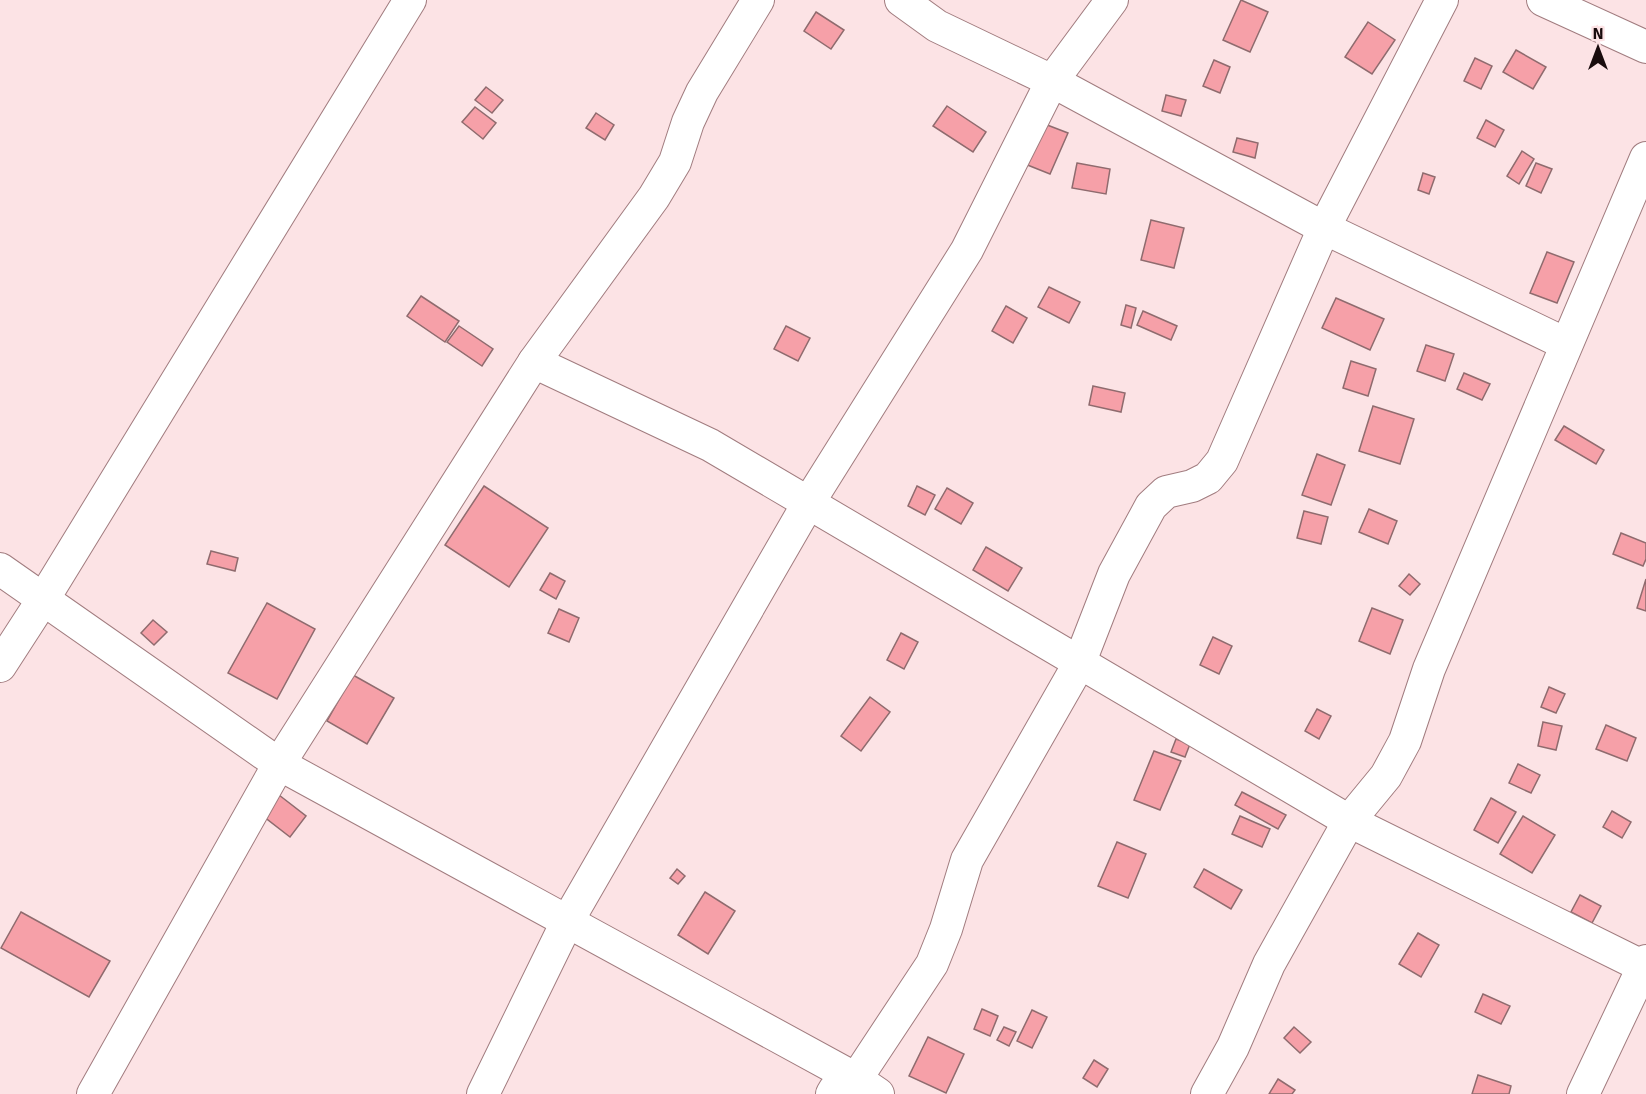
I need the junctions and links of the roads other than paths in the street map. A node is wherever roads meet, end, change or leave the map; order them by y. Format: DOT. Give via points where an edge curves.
graph roads {
  1 [pos="410,0"];
  2 [pos="758,0"];
  3 [pos="902,0"];
  4 [pos="1112,0"];
  5 [pos="1442,0"];
  6 [pos="1543,0"];
  7 [pos="1646,47"];
  8 [pos="1052,81"];
  9 [pos="1646,158"];
  10 [pos="1324,228"];
  11 [pos="1566,344"];
  12 [pos="534,362"];
  13 [pos="809,502"];
  14 [pos="0,569"];
  15 [pos="44,598"];
  16 [pos="1079,664"];
  17 [pos="0,666"];
  18 [pos="279,764"];
  19 [pos="1349,821"];
  20 [pos="567,922"];
  21 [pos="1645,964"];
  22 [pos="1636,1006"];
  23 [pos="855,1089"];
  24 [pos="93,1094"];
  25 [pos="483,1094"];
  26 [pos="1207,1094"];
  27 [pos="1583,1094"];
  1 -- 15 [label="street"];
  2 -- 12 [label="street" via="702,92 675,162 654,197"];
  3 -- 8 [label="street" via="938,26"];
  4 -- 8 [label="street"];
  5 -- 10 [label="street"];
  6 -- 7 [label="street"];
  8 -- 10 [label="street"];
  8 -- 13 [label="street" via="967,250"];
  9 -- 11 [label="street"];
  10 -- 11 [label="street"];
  10 -- 16 [label="street" via="1222,461 1208,478 1166,492 1151,506 1114,574"];
  11 -- 19 [label="street" via="1429,669 1405,741 1386,776"];
  12 -- 13 [label="street" via="710,445"];
  12 -- 18 [label="street"];
  13 -- 16 [label="street"];
  13 -- 20 [label="street"];
  14 -- 15 [label="street"];
  15 -- 17 [label="street"];
  15 -- 18 [label="street"];
  16 -- 19 [label="street"];
  16 -- 23 [label="street" via="967,860 932,964"];
  18 -- 20 [label="street"];
  18 -- 24 [label="street"];
  19 -- 21 [label="street"];
  19 -- 26 [label="street" via="1269,964 1233,1047"];
  20 -- 23 [label="street"];
  20 -- 25 [label="street"];
  21 -- 22 [label="street"];
  22 -- 27 [label="street"];
}
